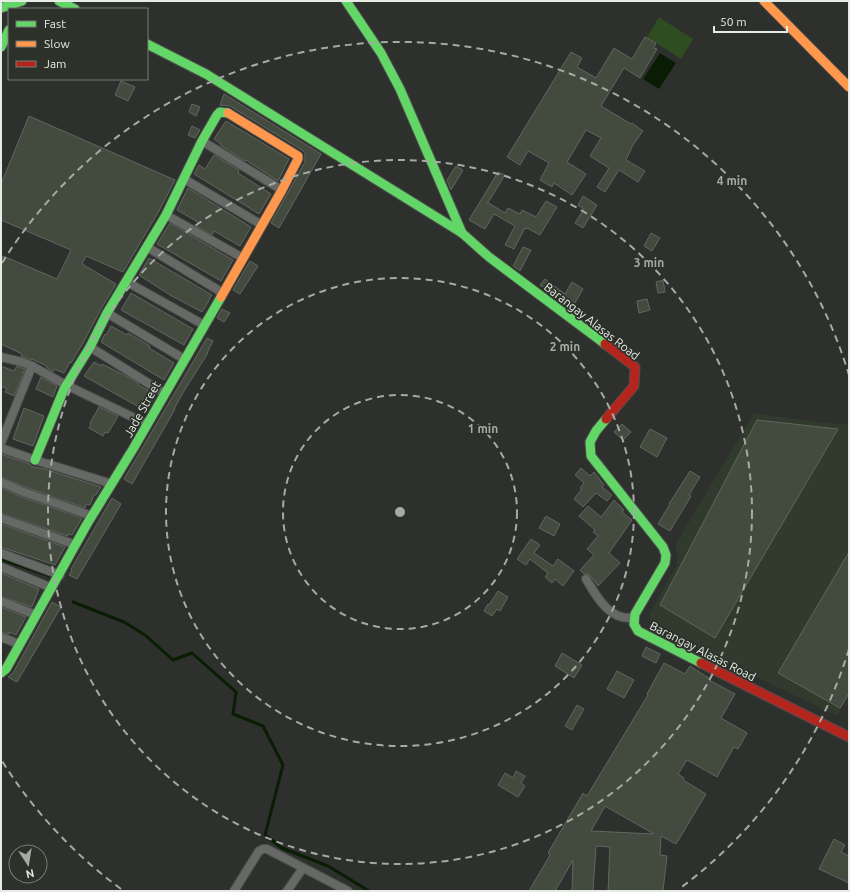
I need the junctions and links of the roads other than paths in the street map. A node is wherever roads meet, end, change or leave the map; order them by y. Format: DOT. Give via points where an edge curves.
graph roads {
  1 [pos="22,1"];
  2 [pos="59,1"];
  3 [pos="346,1"];
  4 [pos="764,1"];
  5 [pos="1,8"];
  6 [pos="73,8"];
  7 [pos="8,32"];
  8 [pos="148,45"];
  9 [pos="1,47"];
  10 [pos="849,87"];
  11 [pos="202,141"];
  12 [pos="184,179"];
  13 [pos="282,190"];
  14 [pos="166,215"];
  15 [pos="262,225"];
  16 [pos="462,233"];
  17 [pos="147,247"];
  18 [pos="243,258"];
  19 [pos="127,282"];
  20 [pos="222,293"];
  21 [pos="106,313"];
  22 [pos="204,325"];
  23 [pos="90,347"];
  24 [pos="1,357"];
  25 [pos="184,359"];
  26 [pos="32,366"];
  27 [pos="66,385"];
  28 [pos="164,393"];
  29 [pos="147,424"];
  30 [pos="1,443"];
  31 [pos="1,448"];
  32 [pos="34,460"];
  33 [pos="1,482"];
  34 [pos="112,484"];
  35 [pos="92,516"];
  36 [pos="1,518"];
  37 [pos="76,545"];
  38 [pos="1,553"];
  39 [pos="1,567"];
  40 [pos="60,575"];
  41 [pos="586,579"];
  42 [pos="52,588"];
  43 [pos="1,601"];
  44 [pos="36,615"];
  45 [pos="634,618"];
  46 [pos="1,637"];
  47 [pos="19,644"];
  48 [pos="2,673"];
  49 [pos="849,737"];
  50 [pos="303,868"];
  51 [pos="338,889"];
  52 [pos="234,891"];
  53 [pos="287,891"];
  54 [pos="348,891"];
  1 -- 5 [label="street"];
  2 -- 6 [label="street"];
  3 -- 16 [label="street" via="381,53 400,89"];
  4 -- 10 [label="street"];
  7 -- 9 [label="street"];
  8 -- 16 [label="street" via="206,74"];
  11 -- 12 [label="street"];
  11 -- 13 [label="street"];
  11 -- 13 [label="street, Jade Street" via="217,115 224,112 298,156"];
  12 -- 14 [label="street"];
  12 -- 15 [label="street"];
  13 -- 15 [label="street, Jade Street"];
  14 -- 17 [label="street"];
  14 -- 18 [label="street"];
  15 -- 18 [label="street, Jade Street"];
  16 -- 45 [label="street, Barangay Alasas Road" via="489,257 635,367 634,386 596,431 589,448 591,456 663,547 666,555 665,563"];
  17 -- 19 [label="street"];
  17 -- 20 [label="street"];
  18 -- 20 [label="street, Jade Street"];
  19 -- 21 [label="street"];
  19 -- 22 [label="street"];
  20 -- 22 [label="street, Jade Street"];
  21 -- 23 [label="street"];
  21 -- 25 [label="street"];
  22 -- 25 [label="street, Jade Street"];
  23 -- 27 [label="street"];
  23 -- 28 [label="street"];
  24 -- 26 [label="street"];
  25 -- 28 [label="street, Jade Street"];
  26 -- 27 [label="street"];
  26 -- 30 [label="street"];
  27 -- 29 [label="street"];
  27 -- 32 [label="street"];
  28 -- 29 [label="street, Jade Street"];
  29 -- 34 [label="street, Jade Street"];
  31 -- 32 [label="street"];
  32 -- 34 [label="street"];
  33 -- 35 [label="street"];
  34 -- 35 [label="street, Jade Street"];
  35 -- 37 [label="street, Jade Street"];
  36 -- 37 [label="street"];
  37 -- 40 [label="street, Jade Street"];
  38 -- 40 [label="street"];
  39 -- 42 [label="street"];
  40 -- 42 [label="street, Jade Street"];
  41 -- 45 [label="street" via="599,601 616,615"];
  42 -- 44 [label="street, Jade Street"];
  43 -- 44 [label="street"];
  44 -- 47 [label="street, Jade Street"];
  45 -- 49 [label="street, Barangay Alasas Road" via="638,631"];
  46 -- 47 [label="street"];
  47 -- 48 [label="street, Jade Street"];
  50 -- 51 [label="street"];
  50 -- 52 [label="street" via="263,849 259,851"];
  50 -- 53 [label="street"];
  51 -- 54 [label="street"];
}
